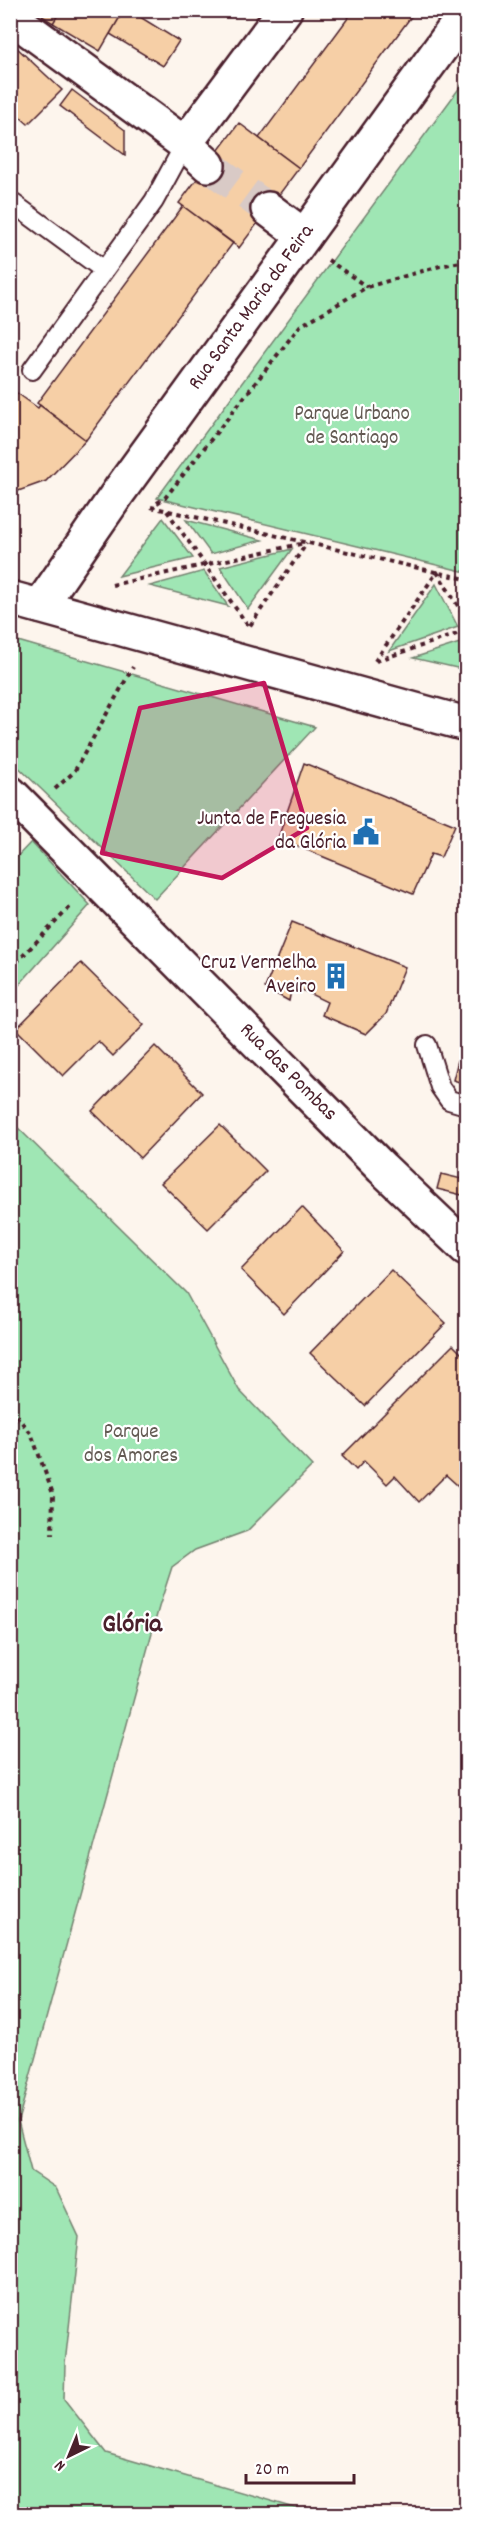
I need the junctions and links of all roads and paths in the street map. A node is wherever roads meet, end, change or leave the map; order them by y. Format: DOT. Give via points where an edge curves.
graph roads {
  1 [pos="285,10"];
  2 [pos="466,13"];
  3 [pos="10,16"];
  4 [pos="196,155"];
  5 [pos="10,201"];
  6 [pos="268,209"];
  7 [pos="304,236"];
  8 [pos="466,261"];
  9 [pos="104,270"];
  10 [pos="367,287"];
  11 [pos="32,370"];
  12 [pos="167,511"];
  13 [pos="307,543"];
  14 [pos="205,565"];
  15 [pos="437,572"];
  16 [pos="466,579"];
  17 [pos="112,585"];
  18 [pos="25,602"];
  19 [pos="466,619"];
  20 [pos="466,632"];
  21 [pos="135,664"];
  22 [pos="466,724"];
  23 [pos="10,794"];
  24 [pos="47,829"];
  25 [pos="97,879"];
  26 [pos="10,969"];
  27 [pos="427,1045"];
  28 [pos="466,1105"];
  29 [pos="466,1248"];
  30 [pos="10,1409"];
  31 [pos="52,1535"];
  32 [pos="466,2484"];
  33 [pos="10,2508"];
  34 [pos="32,2513"];
  35 [pos="48,2514"];
  36 [pos="463,2514"];
  1 -- 4 [label="street"];
  2 -- 7 [label="street, Rua Santa Maria da Feira"];
  3 -- 4 [label="street"];
  4 -- 9 [label="lane" via="154,201"];
  5 -- 9 [label="lane"];
  6 -- 7 [label="street"];
  7 -- 10 [label="path" via="324,257"];
  7 -- 18 [label="street, Rua Santa Maria da Feira" via="85,538"];
  8 -- 10 [label="path"];
  9 -- 11 [label="lane"];
  10 -- 12 [label="path" via="300,326 165,498 150,507"];
  12 -- 13 [label="path"];
  12 -- 14 [label="path"];
  13 -- 14 [label="path"];
  13 -- 14 [label="path" via="249,627"];
  13 -- 15 [label="path"];
  14 -- 17 [label="path"];
  15 -- 16 [label="path"];
  15 -- 19 [label="path"];
  15 -- 20 [label="path" via="375,661"];
  18 -- 22 [label="street"];
  21 -- 24 [label="path" via="74,772 55,788"];
  23 -- 24 [label="street, Rua das Pombas"];
  24 -- 25 [label="street, Rua das Pombas"];
  25 -- 26 [label="path"];
  25 -- 29 [label="street, Rua das Pombas"];
  27 -- 28 [label="lane" via="440,1087 449,1100"];
  30 -- 31 [label="path" via="31,1433 53,1494"];
  32 -- 36 [label="path"];
  33 -- 34 [label="path"];
  34 -- 35 [label="path"];
}
